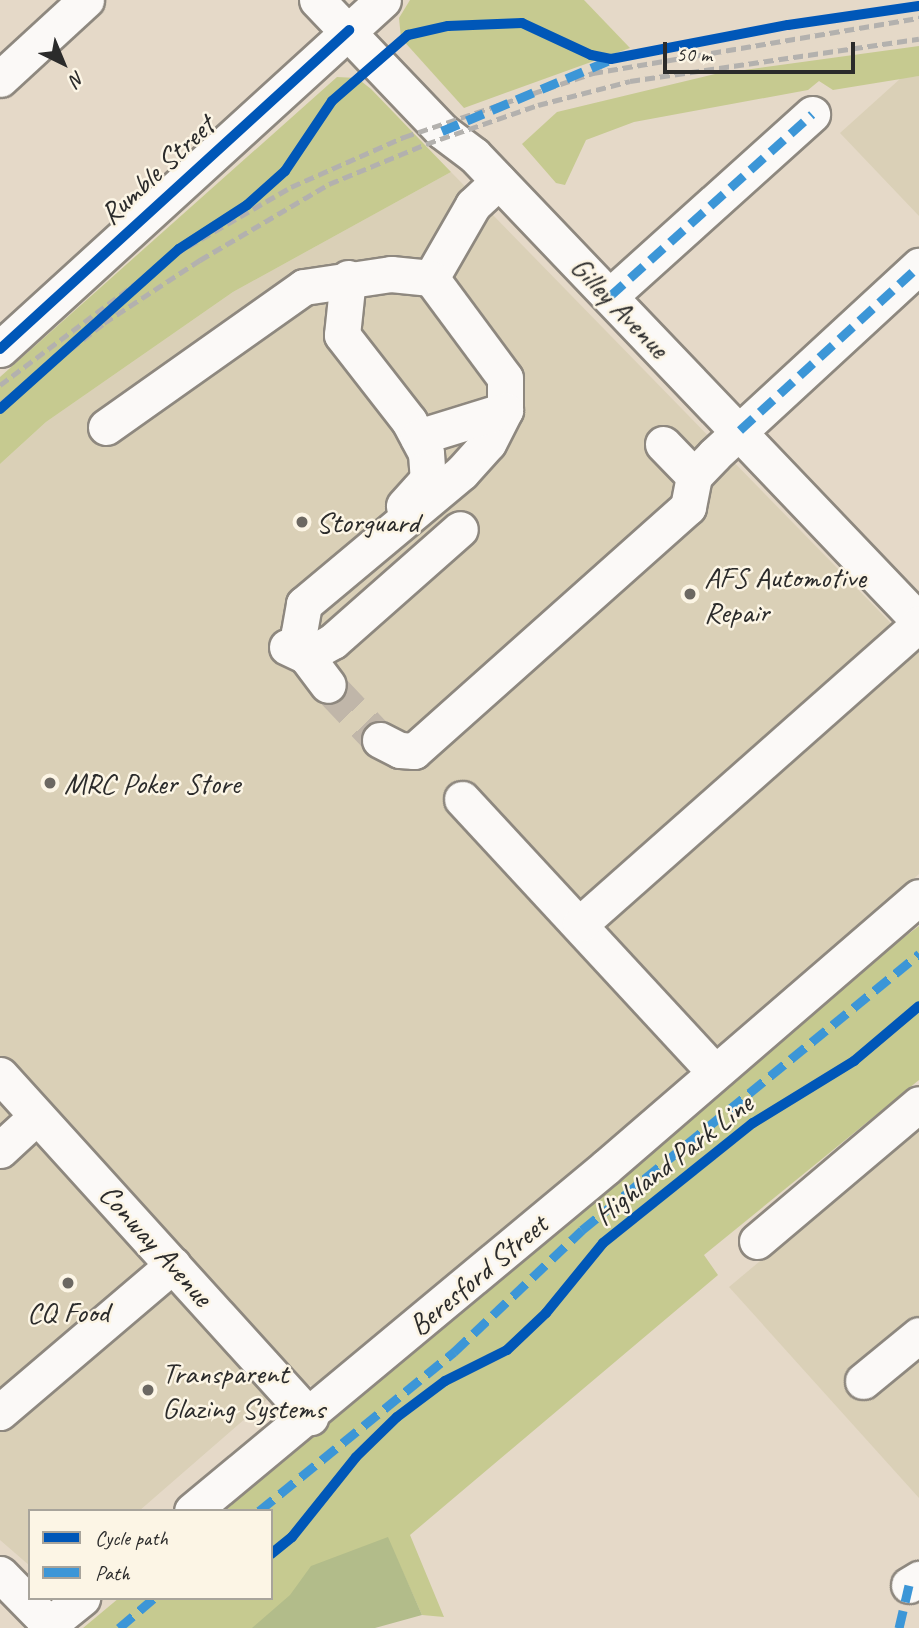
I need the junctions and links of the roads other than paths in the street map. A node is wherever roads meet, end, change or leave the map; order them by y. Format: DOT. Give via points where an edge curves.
graph roads {
  1 [pos="86,0"];
  2 [pos="317,0"];
  3 [pos="383,0"];
  4 [pos="349,30"];
  5 [pos="0,79"];
  6 [pos="812,114"];
  7 [pos="499,181"];
  8 [pos="919,266"];
  9 [pos="348,278"];
  10 [pos="431,278"];
  11 [pos="610,296"];
  12 [pos="0,349"];
  13 [pos="505,410"];
  14 [pos="106,427"];
  15 [pos="740,430"];
  16 [pos="418,437"];
  17 [pos="663,444"];
  18 [pos="694,477"];
  19 [pos="460,529"];
  20 [pos="919,622"];
  21 [pos="306,656"];
  22 [pos="328,685"];
  23 [pos="380,740"];
  24 [pos="462,799"];
  25 [pos="919,897"];
  26 [pos="580,924"];
  27 [pos="715,1072"];
  28 [pos="0,1075"];
  29 [pos="919,1104"];
  30 [pos="37,1116"];
  31 [pos="0,1150"];
  32 [pos="757,1241"];
  33 [pos="173,1265"];
  34 [pos="919,1335"];
  35 [pos="863,1381"];
  36 [pos="0,1412"];
  37 [pos="310,1417"];
  38 [pos="195,1509"];
  39 [pos="0,1574"];
  40 [pos="80,1600"];
  41 [pos="47,1626"];
  1 -- 5 [label="street"];
  2 -- 4 [label="street, Gilley Avenue"];
  3 -- 4 [label="street, Rumble Street"];
  4 -- 7 [label="street, Gilley Avenue" via="442,131"];
  4 -- 12 [label="street, Rumble Street"];
  6 -- 11 [label="street"];
  7 -- 10 [label="street" via="473,205"];
  7 -- 11 [label="street, Gilley Avenue"];
  8 -- 15 [label="street"];
  9 -- 10 [label="street" via="391,274"];
  9 -- 14 [label="street" via="304,287"];
  9 -- 16 [label="street" via="342,335"];
  10 -- 13 [label="street" via="505,378"];
  11 -- 15 [label="street, Gilley Avenue"];
  13 -- 16 [label="street"];
  13 -- 21 [label="street" via="488,443 462,472 304,604 299,633"];
  15 -- 18 [label="street"];
  15 -- 20 [label="street, Gilley Avenue"];
  16 -- 21 [label="street" via="426,453 428,479 413,500 294,590 283,607 288,650"];
  17 -- 18 [label="street"];
  18 -- 23 [label="street" via="688,507 414,751"];
  19 -- 21 [label="street" via="332,641"];
  20 -- 26 [label="street"];
  21 -- 22 [label="street"];
  24 -- 26 [label="street"];
  25 -- 27 [label="street, Beresford Street"];
  26 -- 27 [label="street"];
  27 -- 37 [label="street, Beresford Street"];
  28 -- 30 [label="street, Conway Avenue"];
  29 -- 32 [label="street"];
  30 -- 31 [label="street"];
  30 -- 33 [label="street, Conway Avenue"];
  33 -- 36 [label="street"];
  33 -- 37 [label="street, Conway Avenue"];
  34 -- 35 [label="street"];
  37 -- 38 [label="street, Beresford Street"];
  39 -- 41 [label="street"];
  40 -- 41 [label="street"];
}
